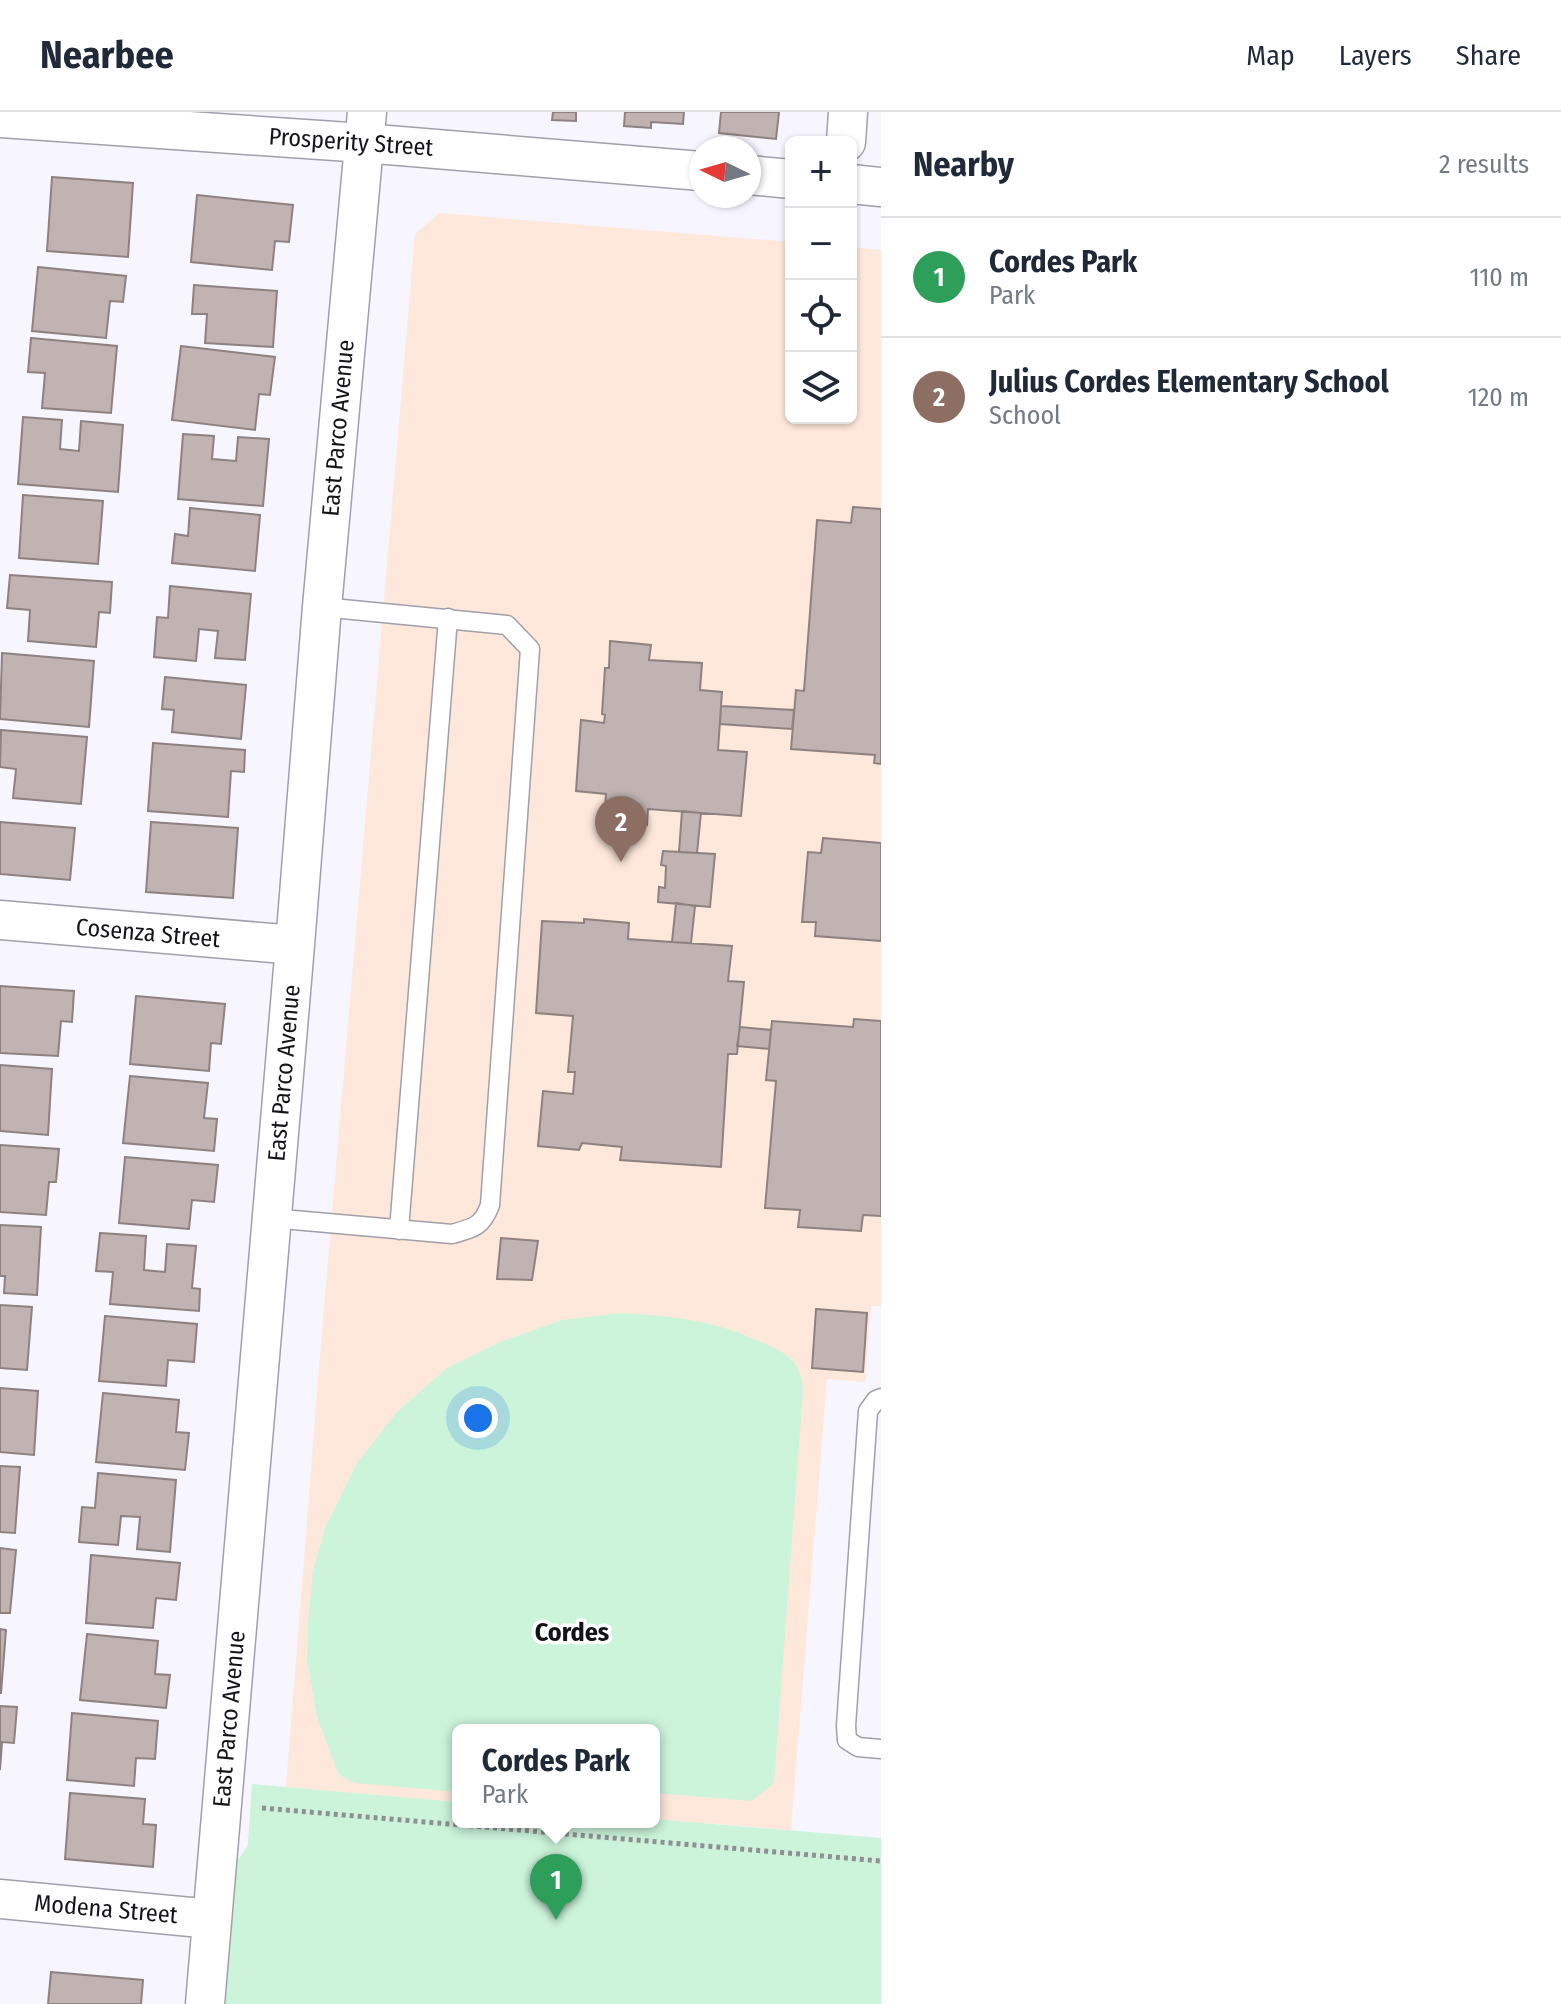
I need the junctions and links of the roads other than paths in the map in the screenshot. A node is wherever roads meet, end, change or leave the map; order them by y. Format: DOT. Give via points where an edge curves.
graph roads {
  1 [pos="848,112"];
  2 [pos="0,118"];
  3 [pos="366,127"];
  4 [pos="846,136"];
  5 [pos="689,169"];
  6 [pos="761,176"];
  7 [pos="785,178"];
  8 [pos="857,185"];
  9 [pos="881,187"];
  10 [pos="322,607"];
  11 [pos="448,618"];
  12 [pos="0,920"];
  13 [pos="295,945"];
  14 [pos="271,1218"];
  15 [pos="399,1230"];
  16 [pos="881,1398"];
  17 [pos="881,1749"];
  18 [pos="0,1899"];
  19 [pos="212,1919"];
  20 [pos="205,2004"];
  1 -- 4 [label="street"];
  2 -- 3 [label="street, Prosperity Street"];
  3 -- 5 [label="street, Prosperity Street"];
  3 -- 10 [label="street, East Parco Avenue"];
  6 -- 7 [label="street"];
  8 -- 9 [label="street"];
  10 -- 11 [label="lane"];
  10 -- 13 [label="street, East Parco Avenue"];
  11 -- 15 [label="lane"];
  11 -- 15 [label="lane" via="507,625 530,649 490,1205 476,1227 452,1234"];
  12 -- 13 [label="street, Cosenza Street"];
  13 -- 14 [label="street, East Parco Avenue"];
  14 -- 15 [label="lane"];
  14 -- 19 [label="street, East Parco Avenue"];
  16 -- 17 [label="lane" via="868,1411 846,1726 847,1740"];
  18 -- 19 [label="street, Modena Street"];
  19 -- 20 [label="street, East Parco Avenue"];
}
